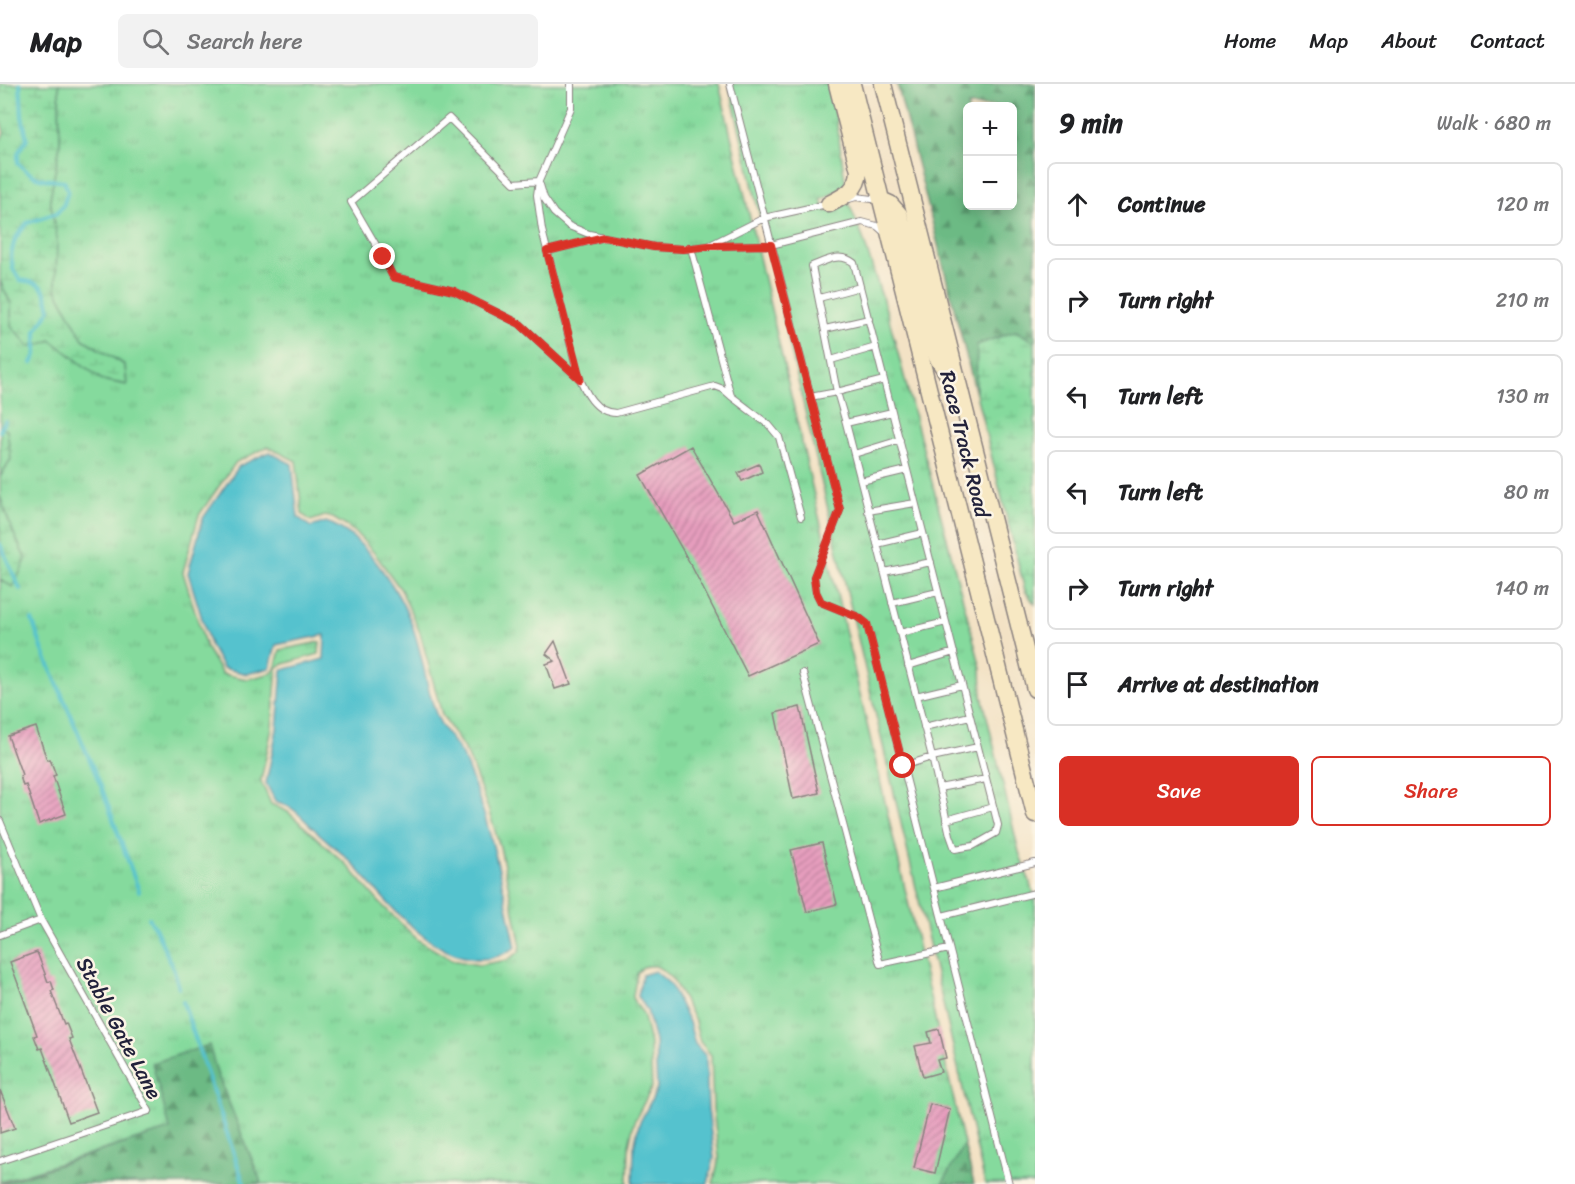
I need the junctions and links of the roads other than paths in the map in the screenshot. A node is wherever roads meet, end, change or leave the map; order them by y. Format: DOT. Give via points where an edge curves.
graph roads {
  1 [pos="571,84"];
  2 [pos="730,84"];
  3 [pos="837,84"];
  4 [pos="852,84"];
  5 [pos="883,84"];
  6 [pos="539,182"];
  7 [pos="881,200"];
  8 [pos="829,204"];
  9 [pos="764,218"];
  10 [pos="890,236"];
  11 [pos="604,237"];
  12 [pos="771,245"];
  13 [pos="709,246"];
  14 [pos="691,248"];
  15 [pos="547,251"];
  16 [pos="860,287"];
  17 [pos="819,298"];
  18 [pos="869,319"];
  19 [pos="825,328"];
  20 [pos="876,348"];
  21 [pos="831,360"];
  22 [pos="580,379"];
  23 [pos="884,380"];
  24 [pos="837,392"];
  25 [pos="960,394"];
  26 [pos="731,396"];
  27 [pos="810,397"];
  28 [pos="892,412"];
  29 [pos="846,423"];
  30 [pos="900,440"];
  31 [pos="854,454"];
  32 [pos="907,470"];
  33 [pos="861,481"];
  34 [pos="915,502"];
  35 [pos="868,511"];
  36 [pos="801,517"];
  37 [pos="923,533"];
  38 [pos="877,544"];
  39 [pos="931,562"];
  40 [pos="884,572"];
  41 [pos="938,592"];
  42 [pos="892,603"];
  43 [pos="946,622"];
  44 [pos="900,633"];
  45 [pos="954,652"];
  46 [pos="908,666"];
  47 [pos="803,673"];
  48 [pos="962,685"];
  49 [pos="1035,689"];
  50 [pos="916,696"];
  51 [pos="970,716"];
  52 [pos="924,727"];
  53 [pos="978,747"];
  54 [pos="932,757"];
  55 [pos="903,766"];
  56 [pos="986,779"];
  57 [pos="939,788"];
  58 [pos="993,807"];
  59 [pos="1035,814"];
  60 [pos="946,820"];
  61 [pos="0,821"];
  62 [pos="1035,863"];
  63 [pos="934,888"];
  64 [pos="1035,893"];
  65 [pos="942,916"];
  66 [pos="41,920"];
  67 [pos="0,935"];
  68 [pos="949,949"];
  69 [pos="0,1161"];
  70 [pos="1009,1184"];
  1 -- 6 [label="lane" via="572,108"];
  2 -- 9 [label="lane"];
  3 -- 8 [label="main road" via="859,171 853,190"];
  4 -- 7 [label="main road, Race Track Road"];
  5 -- 25 [label="main road, Race Track Road"];
  6 -- 11 [label="lane" via="554,213 569,226"];
  6 -- 15 [label="lane" via="538,211"];
  6 -- 22 [label="lane" via="514,183 449,118 351,202 393,277 454,291 520,324"];
  7 -- 8 [label="lane" via="856,197"];
  7 -- 10 [label="main road, Race Track Road"];
  7 -- 25 [label="main road" via="899,214 937,357"];
  8 -- 9 [label="lane"];
  9 -- 12 [label="lane"];
  9 -- 13 [label="lane"];
  10 -- 12 [label="lane" via="877,226 862,222"];
  10 -- 59 [label="main road, Race Track Road"];
  11 -- 14 [label="lane" via="654,247"];
  11 -- 15 [label="lane"];
  12 -- 13 [label="lane"];
  12 -- 27 [label="lane"];
  13 -- 14 [label="lane"];
  14 -- 26 [label="lane"];
  15 -- 22 [label="lane"];
  16 -- 17 [label="lane"];
  16 -- 17 [label="lane" via="854,262 847,257 834,257 812,266"];
  16 -- 18 [label="lane"];
  17 -- 19 [label="lane"];
  18 -- 19 [label="lane"];
  18 -- 20 [label="lane"];
  19 -- 21 [label="lane"];
  20 -- 21 [label="lane"];
  20 -- 23 [label="lane"];
  21 -- 24 [label="lane"];
  22 -- 26 [label="lane" via="594,403 606,413 715,386"];
  23 -- 24 [label="lane"];
  23 -- 28 [label="lane"];
  24 -- 27 [label="lane"];
  24 -- 29 [label="lane"];
  25 -- 49 [label="main road, Race Track Road"];
  26 -- 36 [label="lane" via="762,418 779,437"];
  27 -- 55 [label="lane" via="840,510 814,577 816,592 821,602 867,624"];
  28 -- 29 [label="lane"];
  28 -- 30 [label="lane"];
  29 -- 31 [label="lane"];
  30 -- 31 [label="lane"];
  30 -- 32 [label="lane"];
  31 -- 33 [label="lane"];
  32 -- 33 [label="lane"];
  32 -- 34 [label="lane"];
  33 -- 35 [label="lane"];
  34 -- 35 [label="lane"];
  34 -- 37 [label="lane"];
  35 -- 38 [label="lane"];
  37 -- 38 [label="lane"];
  37 -- 39 [label="lane"];
  38 -- 40 [label="lane"];
  39 -- 40 [label="lane"];
  39 -- 41 [label="lane"];
  40 -- 42 [label="lane"];
  41 -- 42 [label="lane"];
  41 -- 43 [label="lane"];
  42 -- 44 [label="lane"];
  43 -- 44 [label="lane"];
  43 -- 45 [label="lane"];
  44 -- 46 [label="lane"];
  45 -- 46 [label="lane"];
  45 -- 48 [label="lane"];
  46 -- 50 [label="lane"];
  47 -- 68 [label="lane" via="879,964"];
  48 -- 50 [label="lane"];
  48 -- 51 [label="lane"];
  50 -- 52 [label="lane"];
  51 -- 52 [label="lane"];
  51 -- 53 [label="lane"];
  52 -- 54 [label="lane"];
  53 -- 54 [label="lane"];
  53 -- 56 [label="lane"];
  54 -- 55 [label="lane"];
  54 -- 57 [label="lane"];
  55 -- 63 [label="lane"];
  56 -- 57 [label="lane"];
  56 -- 58 [label="lane"];
  57 -- 60 [label="lane"];
  58 -- 60 [label="lane"];
  58 -- 60 [label="lane" via="996,833 973,846 956,849"];
  61 -- 66 [label="lane, Stable Gate Lane"];
  62 -- 63 [label="lane"];
  63 -- 65 [label="lane"];
  64 -- 65 [label="lane"];
  65 -- 68 [label="lane"];
  66 -- 67 [label="lane"];
  66 -- 69 [label="lane, Stable Gate Lane" via="149,1111"];
  68 -- 70 [label="lane"];
}
